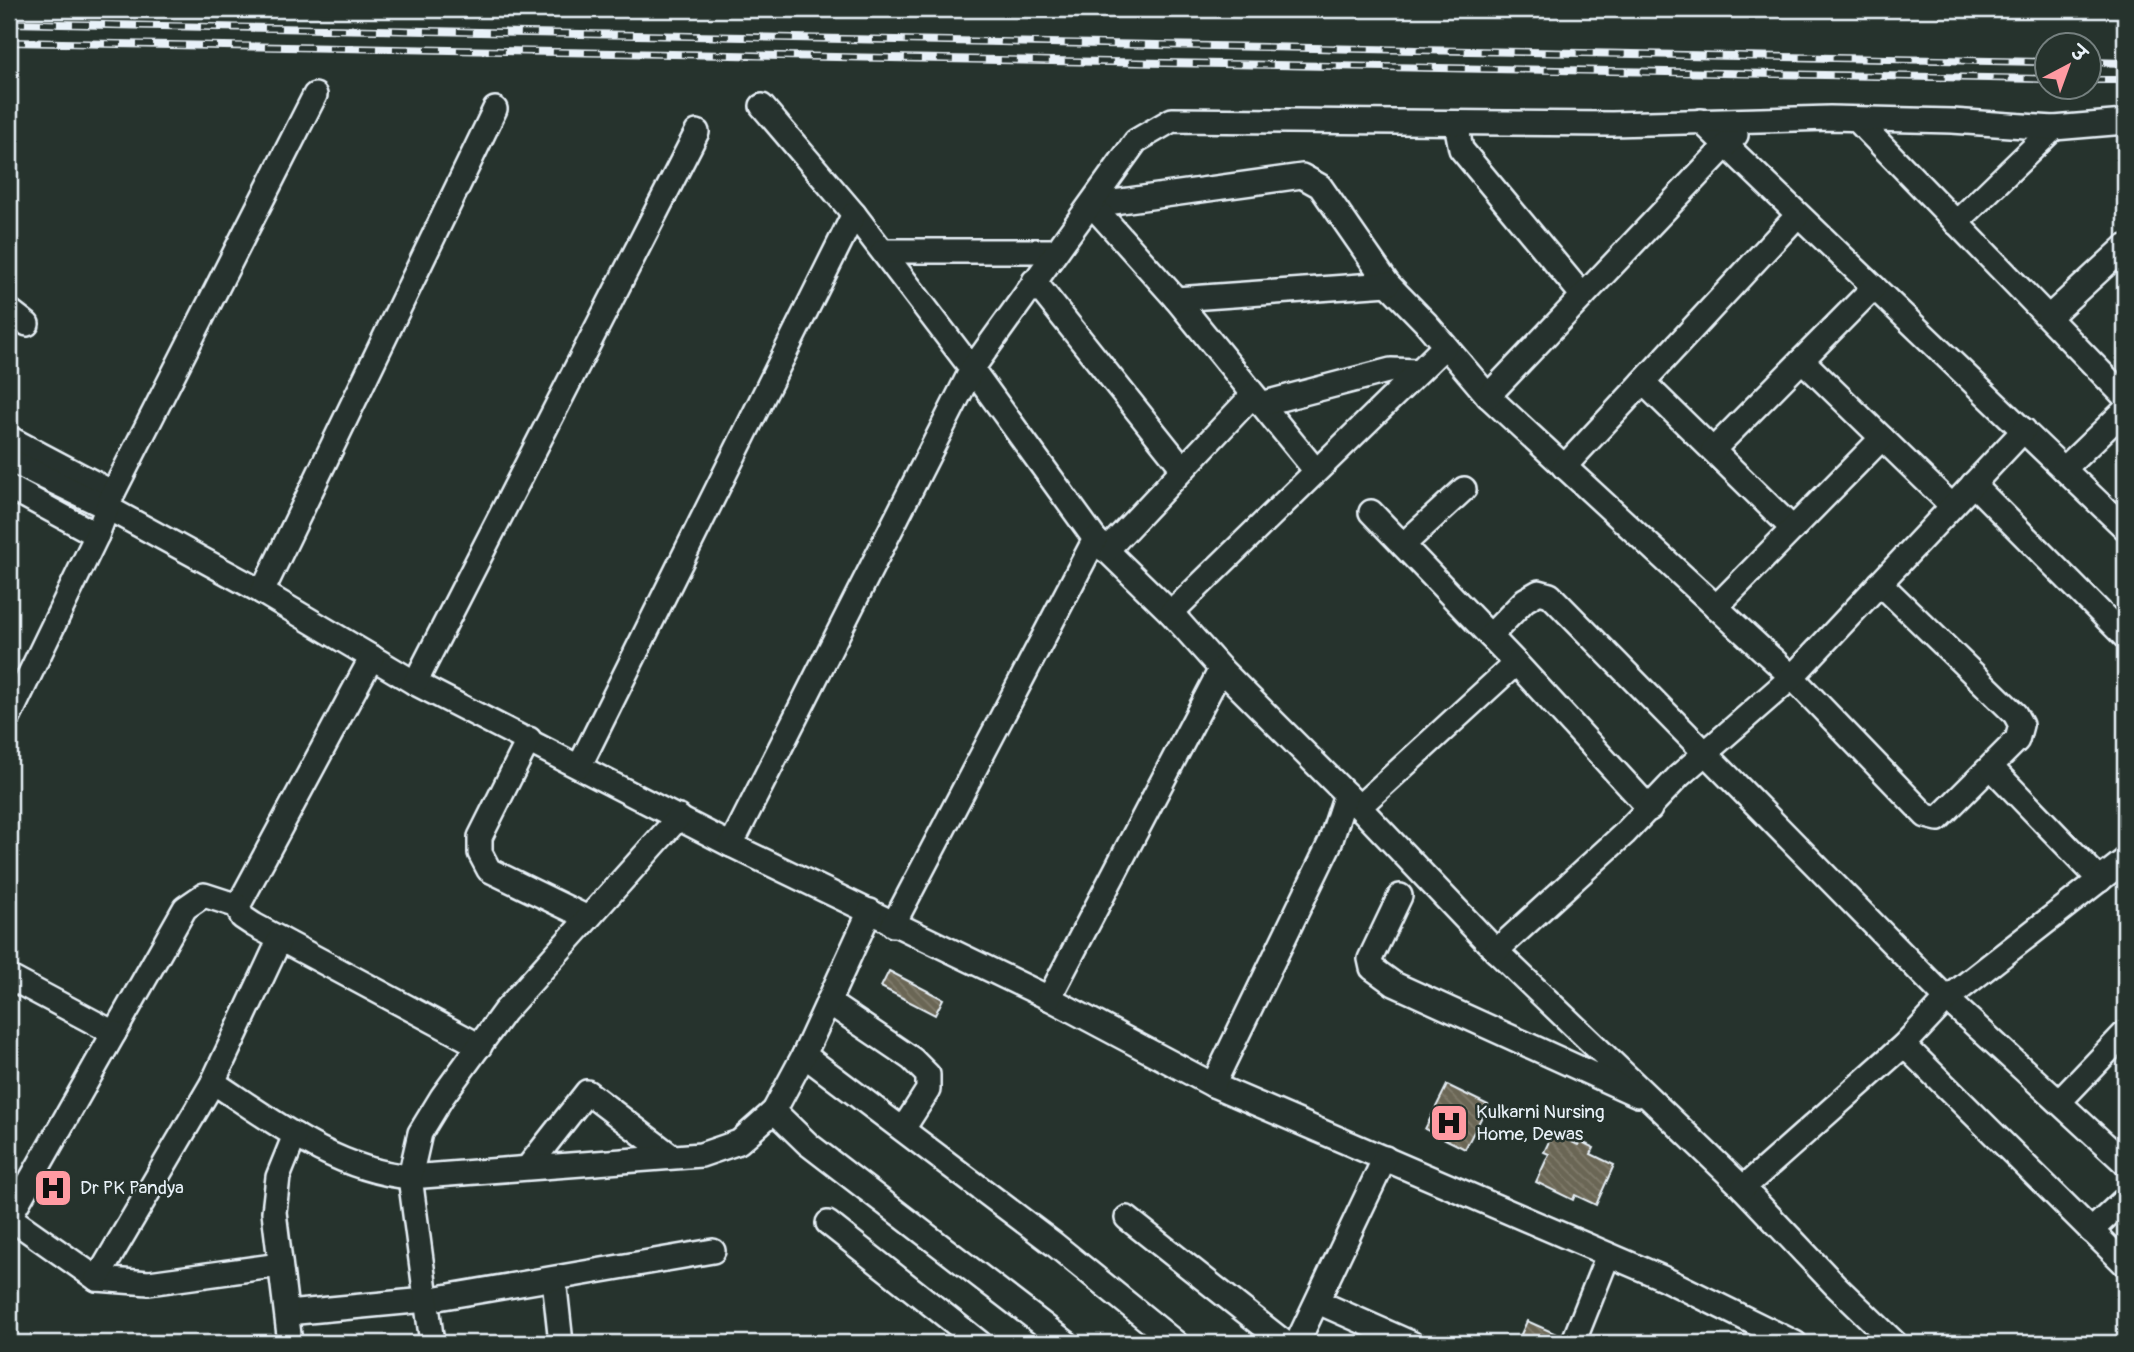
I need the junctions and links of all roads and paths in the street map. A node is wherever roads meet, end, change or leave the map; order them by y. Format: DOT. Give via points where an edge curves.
graph roads {
  1 [pos="315,95"];
  2 [pos="762,106"];
  3 [pos="495,109"];
  4 [pos="1856,119"];
  5 [pos="1751,120"];
  6 [pos="1701,121"];
  7 [pos="1456,122"];
  8 [pos="2125,122"];
  9 [pos="2054,128"];
  10 [pos="697,132"];
  11 [pos="1726,145"];
  12 [pos="1092,205"];
  13 [pos="855,214"];
  14 [pos="1798,215"];
  15 [pos="1956,223"];
  16 [pos="2125,247"];
  17 [pos="883,251"];
  18 [pos="1056,251"];
  19 [pos="1034,281"];
  20 [pos="1388,284"];
  21 [pos="1874,287"];
  22 [pos="1583,296"];
  23 [pos="1176,299"];
  24 [pos="2049,317"];
  25 [pos="1445,346"];
  26 [pos="1802,359"];
  27 [pos="972,369"];
  28 [pos="1419,371"];
  29 [pos="1643,382"];
  30 [pos="1488,396"];
  31 [pos="2125,397"];
  32 [pos="1257,400"];
  33 [pos="2125,410"];
  34 [pos="2024,430"];
  35 [pos="9,438"];
  36 [pos="1882,438"];
  37 [pos="1713,450"];
  38 [pos="9,460"];
  39 [pos="1182,467"];
  40 [pos="1564,467"];
  41 [pos="2064,469"];
  42 [pos="1316,471"];
  43 [pos="1973,484"];
  44 [pos="9,487"];
  45 [pos="1464,489"];
  46 [pos="111,500"];
  47 [pos="1952,506"];
  48 [pos="1371,512"];
  49 [pos="2125,528"];
  50 [pos="1793,529"];
  51 [pos="97,535"];
  52 [pos="1101,545"];
  53 [pos="1403,545"];
  54 [pos="1880,583"];
  55 [pos="262,592"];
  56 [pos="1716,607"];
  57 [pos="1171,613"];
  58 [pos="1490,636"];
  59 [pos="2125,637"];
  60 [pos="372,657"];
  61 [pos="1516,663"];
  62 [pos="1221,669"];
  63 [pos="1791,677"];
  64 [pos="415,683"];
  65 [pos="9,717"];
  66 [pos="529,739"];
  67 [pos="1704,754"];
  68 [pos="580,765"];
  69 [pos="1991,767"];
  70 [pos="1353,800"];
  71 [pos="1650,809"];
  72 [pos="679,817"];
  73 [pos="731,845"];
  74 [pos="2125,861"];
  75 [pos="2100,880"];
  76 [pos="1400,896"];
  77 [pos="237,905"];
  78 [pos="870,911"];
  79 [pos="588,918"];
  80 [pos="893,925"];
  81 [pos="280,939"];
  82 [pos="1496,951"];
  83 [pos="9,977"];
  84 [pos="1049,998"];
  85 [pos="1947,999"];
  86 [pos="828,1002"];
  87 [pos="114,1033"];
  88 [pos="2125,1033"];
  89 [pos="1904,1045"];
  90 [pos="480,1046"];
  91 [pos="804,1055"];
  92 [pos="213,1083"];
  93 [pos="1213,1084"];
  94 [pos="1651,1101"];
  95 [pos="2060,1101"];
  96 [pos="774,1111"];
  97 [pos="903,1129"];
  98 [pos="295,1135"];
  99 [pos="671,1156"];
  100 [pos="1385,1158"];
  101 [pos="2125,1163"];
  102 [pos="528,1167"];
  103 [pos="410,1177"];
  104 [pos="1743,1188"];
  105 [pos="2125,1199"];
  106 [pos="9,1217"];
  107 [pos="1127,1217"];
  108 [pos="828,1223"];
  109 [pos="2091,1231"];
  110 [pos="713,1251"];
  111 [pos="1608,1255"];
  112 [pos="2125,1264"];
  113 [pos="281,1265"];
  114 [pos="97,1279"];
  115 [pos="554,1279"];
  116 [pos="426,1300"];
  117 [pos="1318,1302"];
  118 [pos="286,1313"];
  119 [pos="972,1340"];
  120 [pos="290,1343"];
  121 [pos="432,1343"];
  122 [pos="561,1343"];
  123 [pos="1067,1343"];
  124 [pos="1176,1343"];
  125 [pos="1285,1343"];
  126 [pos="1297,1343"];
  127 [pos="1411,1343"];
  128 [pos="1573,1343"];
  129 [pos="1795,1343"];
  130 [pos="1895,1343"];
  1 -- 46 [label="street"];
  2 -- 13 [label="street"];
  3 -- 55 [label="street"];
  4 -- 5 [label="street"];
  4 -- 9 [label="street"];
  4 -- 15 [label="street"];
  5 -- 6 [label="street"];
  5 -- 11 [label="street"];
  6 -- 7 [label="street"];
  6 -- 11 [label="street"];
  7 -- 12 [label="street" via="1172,120 1136,141"];
  7 -- 22 [label="street" via="1461,149"];
  8 -- 9 [label="street"];
  9 -- 15 [label="street"];
  10 -- 64 [label="street"];
  11 -- 14 [label="street"];
  11 -- 22 [label="street"];
  12 -- 18 [label="street"];
  12 -- 20 [label="street" via="1303,176 1320,186"];
  12 -- 23 [label="street"];
  13 -- 17 [label="street"];
  13 -- 68 [label="street"];
  14 -- 21 [label="street"];
  14 -- 29 [label="street"];
  15 -- 24 [label="street"];
  16 -- 24 [label="street"];
  17 -- 18 [label="street"];
  17 -- 27 [label="street"];
  18 -- 19 [label="street"];
  19 -- 27 [label="street"];
  19 -- 39 [label="street"];
  20 -- 23 [label="street"];
  20 -- 25 [label="street"];
  21 -- 26 [label="street"];
  21 -- 34 [label="street"];
  22 -- 30 [label="street"];
  23 -- 32 [label="street"];
  24 -- 31 [label="street"];
  25 -- 28 [label="street"];
  25 -- 30 [label="street"];
  26 -- 36 [label="street"];
  26 -- 37 [label="street"];
  27 -- 52 [label="street"];
  27 -- 73 [label="street"];
  28 -- 32 [label="street" via="1391,370"];
  28 -- 42 [label="street"];
  29 -- 37 [label="street"];
  29 -- 40 [label="street"];
  30 -- 40 [label="street"];
  32 -- 39 [label="street"];
  32 -- 42 [label="street"];
  33 -- 41 [label="street"];
  34 -- 41 [label="street"];
  34 -- 43 [label="street"];
  35 -- 46 [label="street"];
  36 -- 47 [label="street"];
  36 -- 50 [label="street"];
  37 -- 50 [label="street"];
  38 -- 46 [label="street" via="80,496"];
  39 -- 52 [label="street"];
  40 -- 56 [label="street"];
  41 -- 49 [label="street"];
  42 -- 57 [label="street"];
  43 -- 47 [label="street"];
  43 -- 59 [label="street"];
  44 -- 51 [label="street"];
  45 -- 53 [label="street"];
  46 -- 51 [label="street"];
  46 -- 55 [label="street"];
  47 -- 54 [label="street"];
  48 -- 53 [label="street"];
  50 -- 56 [label="street"];
  51 -- 65 [label="street"];
  52 -- 57 [label="street"];
  52 -- 80 [label="street"];
  53 -- 58 [label="street"];
  54 -- 63 [label="street"];
  54 -- 69 [label="street" via="2015,714 2021,725 2017,740"];
  55 -- 60 [label="street"];
  56 -- 63 [label="street"];
  57 -- 62 [label="street"];
  58 -- 61 [label="street"];
  58 -- 67 [label="street" via="1525,600 1539,592 1550,595"];
  60 -- 64 [label="street"];
  60 -- 77 [label="street"];
  61 -- 70 [label="street"];
  61 -- 71 [label="street"];
  62 -- 70 [label="street"];
  62 -- 84 [label="street"];
  63 -- 67 [label="street"];
  63 -- 69 [label="street" via="1926,816 1937,819 1947,812"];
  64 -- 66 [label="street"];
  66 -- 68 [label="street"];
  66 -- 79 [label="street" via="480,837 480,853 489,870"];
  67 -- 71 [label="street"];
  67 -- 85 [label="street"];
  68 -- 72 [label="street"];
  69 -- 75 [label="street"];
  70 -- 82 [label="street"];
  70 -- 93 [label="street"];
  71 -- 82 [label="street"];
  72 -- 73 [label="street"];
  72 -- 79 [label="street"];
  73 -- 78 [label="street"];
  74 -- 75 [label="street"];
  75 -- 85 [label="street"];
  76 -- 94 [label="street" via="1370,959 1372,968 1394,984"];
  77 -- 81 [label="street" via="242,917"];
  77 -- 87 [label="street" via="204,895 185,908"];
  78 -- 80 [label="street"];
  78 -- 86 [label="street"];
  79 -- 90 [label="street" via="504,1012"];
  80 -- 84 [label="street"];
  81 -- 90 [label="street"];
  81 -- 92 [label="street"];
  82 -- 94 [label="street"];
  83 -- 87 [label="street"];
  84 -- 93 [label="street"];
  85 -- 89 [label="street"];
  85 -- 95 [label="street"];
  86 -- 91 [label="street"];
  86 -- 97 [label="street" via="928,1075 928,1090"];
  87 -- 106 [label="street"];
  88 -- 95 [label="street"];
  89 -- 104 [label="street"];
  89 -- 109 [label="street"];
  90 -- 103 [label="street" via="420,1133"];
  91 -- 96 [label="street"];
  91 -- 97 [label="street"];
  92 -- 98 [label="street"];
  92 -- 114 [label="street"];
  93 -- 100 [label="street"];
  94 -- 104 [label="street"];
  95 -- 101 [label="street"];
  96 -- 99 [label="street" via="738,1142 701,1155"];
  96 -- 123 [label="street" via="808,1144"];
  97 -- 124 [label="street"];
  98 -- 103 [label="street" via="341,1161 385,1175"];
  98 -- 113 [label="street" via="278,1177 274,1212"];
  99 -- 102 [label="street"];
  99 -- 102 [label="street" via="587,1093"];
  100 -- 111 [label="street"];
  100 -- 117 [label="street"];
  102 -- 103 [label="street"];
  103 -- 116 [label="street"];
  104 -- 130 [label="street"];
  105 -- 109 [label="street"];
  106 -- 114 [label="street"];
  107 -- 125 [label="street"];
  108 -- 119 [label="street"];
  109 -- 112 [label="street"];
  110 -- 115 [label="street"];
  111 -- 128 [label="street"];
  111 -- 129 [label="street"];
  113 -- 114 [label="street" via="149,1283"];
  113 -- 118 [label="street"];
  115 -- 116 [label="street"];
  115 -- 122 [label="street"];
  116 -- 118 [label="street"];
  116 -- 121 [label="street"];
  117 -- 126 [label="street"];
  117 -- 127 [label="street"];
  118 -- 120 [label="street"];
}
